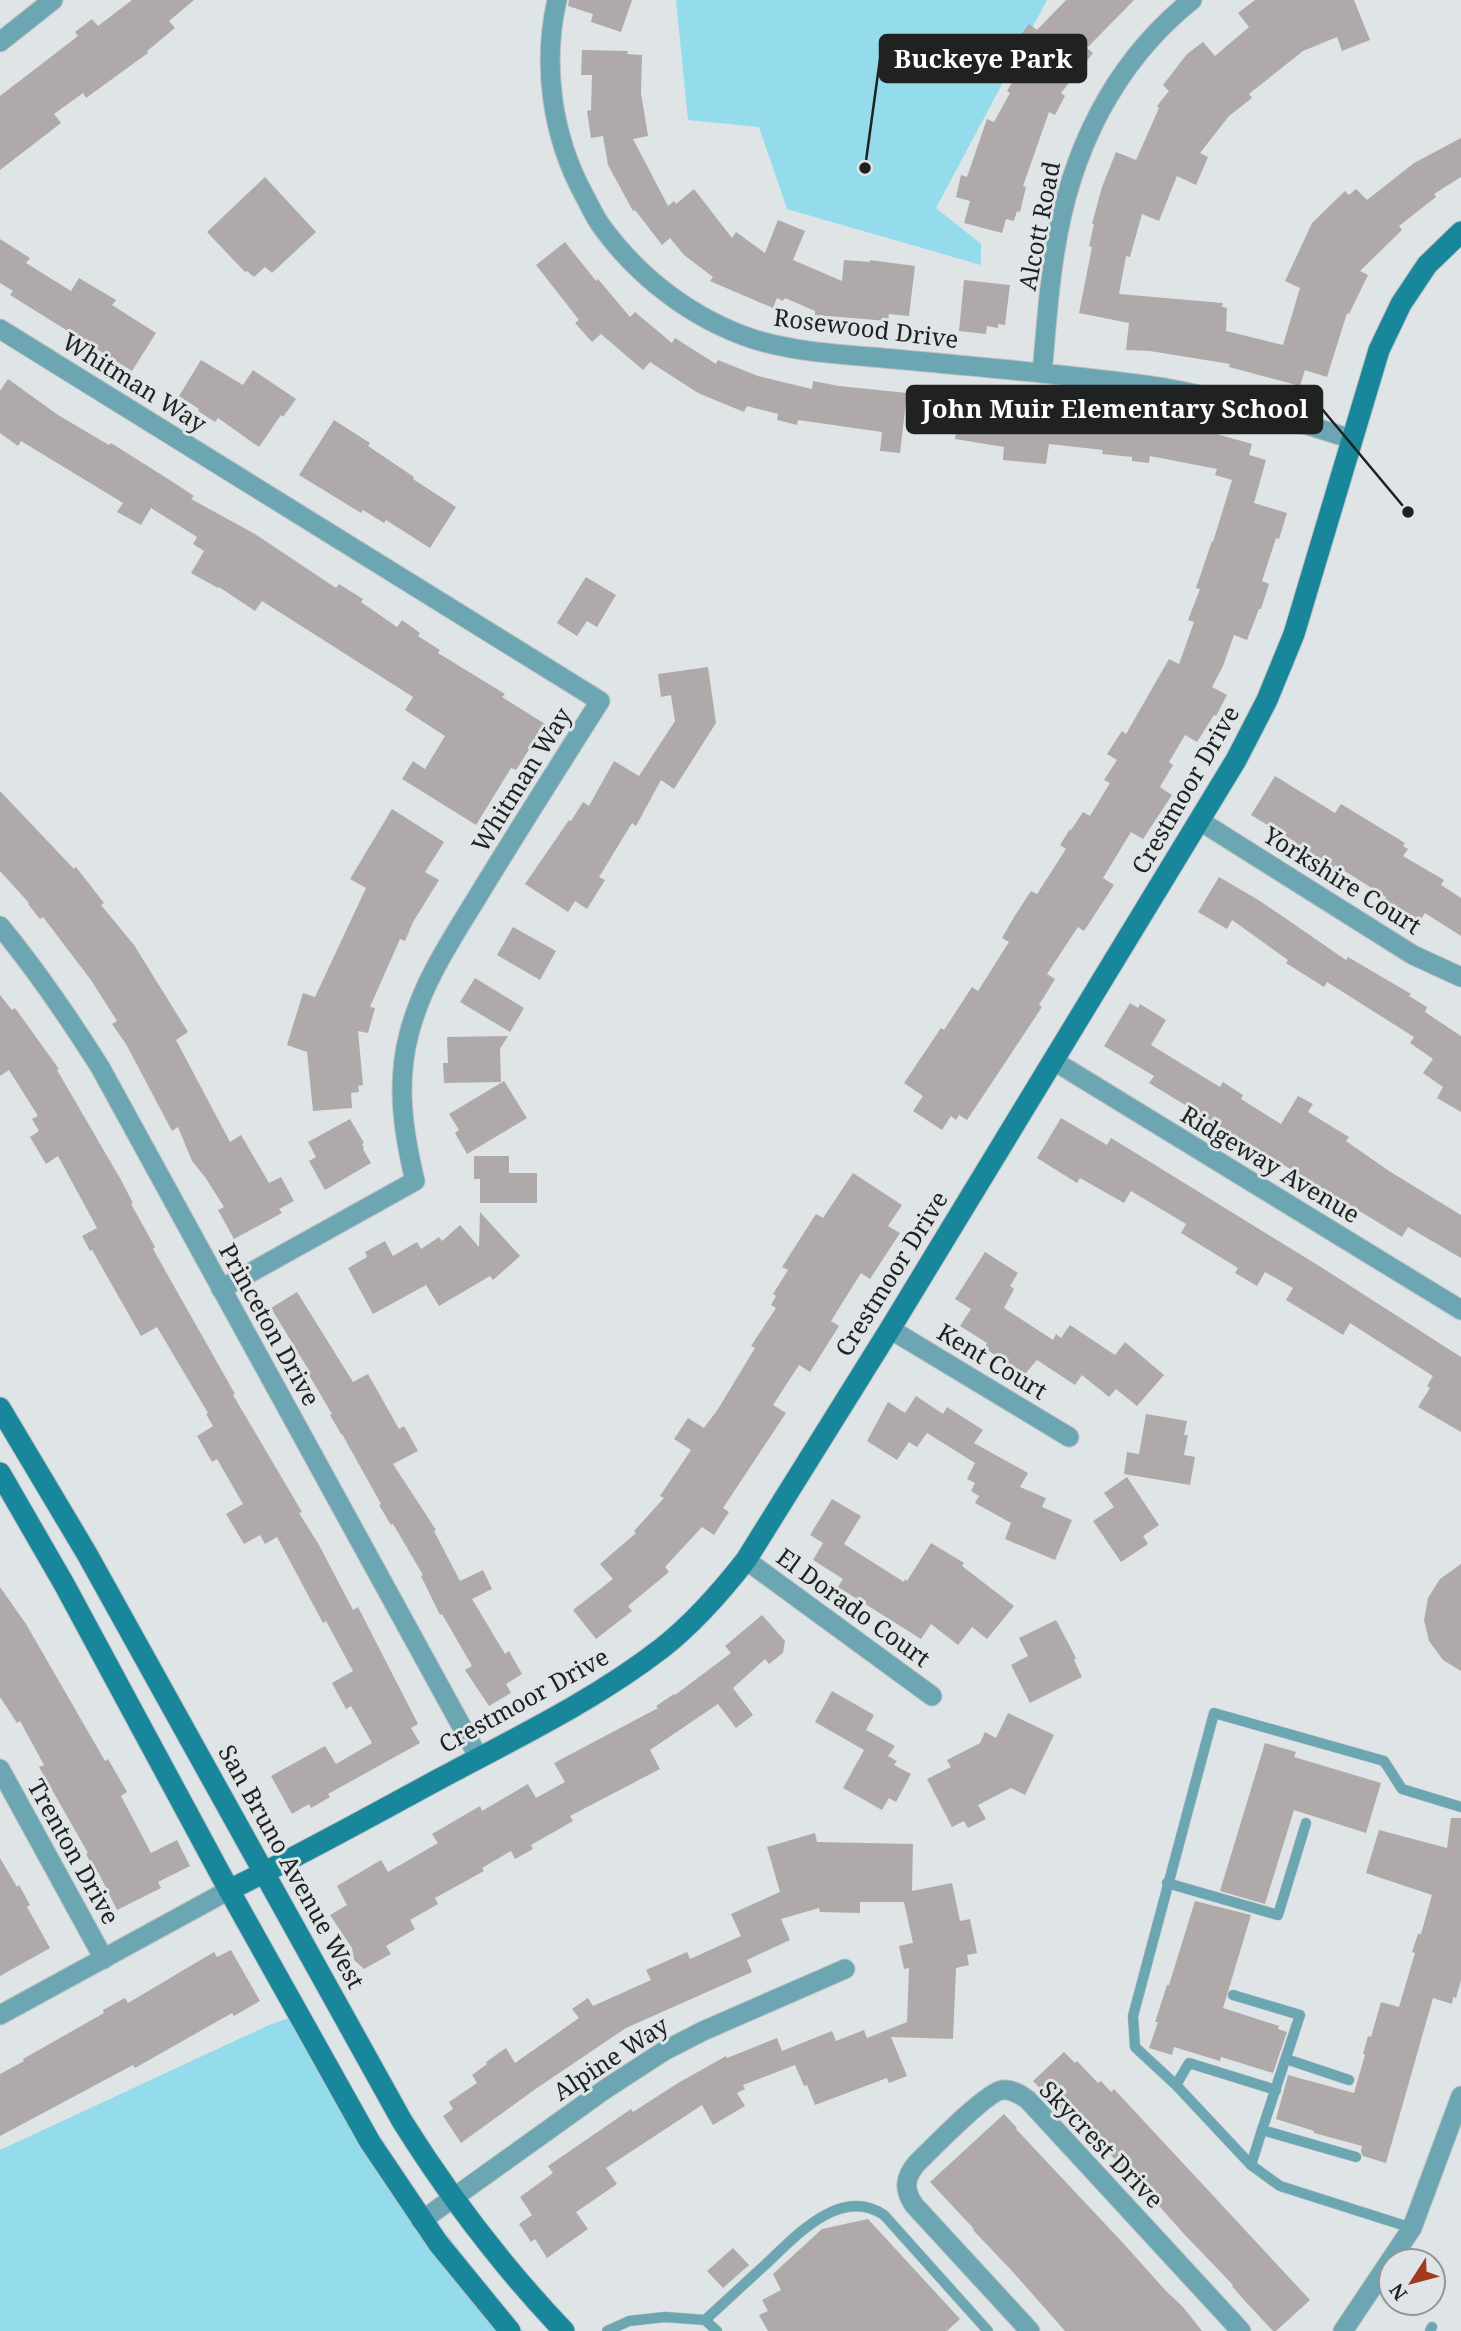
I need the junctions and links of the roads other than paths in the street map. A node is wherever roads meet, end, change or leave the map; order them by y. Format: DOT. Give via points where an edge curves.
graph roads {
  1 [pos="53,0"];
  2 [pos="556,0"];
  3 [pos="1192,0"];
  4 [pos="0,42"];
  5 [pos="1461,232"];
  6 [pos="0,329"];
  7 [pos="1041,373"];
  8 [pos="1352,439"];
  9 [pos="1200,821"];
  10 [pos="0,926"];
  11 [pos="1461,977"];
  12 [pos="1054,1061"];
  13 [pos="221,1289"];
  14 [pos="1461,1310"];
  15 [pos="890,1329"];
  16 [pos="0,1408"];
  17 [pos="1069,1437"];
  18 [pos="0,1473"];
  19 [pos="746,1560"];
  20 [pos="932,1696"];
  21 [pos="479,1758"];
  22 [pos="0,1769"];
  23 [pos="1461,1807"];
  24 [pos="1306,1823"];
  25 [pos="266,1872"];
  26 [pos="1167,1883"];
  27 [pos="229,1890"];
  28 [pos="104,1959"];
  29 [pos="845,1969"];
  30 [pos="1233,1995"];
  31 [pos="0,2015"];
  32 [pos="1286,2059"];
  33 [pos="1349,2080"];
  34 [pos="1176,2085"];
  35 [pos="1276,2090"];
  36 [pos="1461,2096"];
  37 [pos="1262,2130"];
  38 [pos="1356,2157"];
  39 [pos="1251,2165"];
  40 [pos="453,2198"];
  41 [pos="421,2221"];
  42 [pos="1412,2228"];
  43 [pos="705,2320"];
  44 [pos="510,2331"];
  45 [pos="564,2331"];
  46 [pos="607,2331"];
  47 [pos="718,2331"];
  48 [pos="988,2331"];
  49 [pos="1030,2331"];
  50 [pos="1241,2331"];
  51 [pos="1343,2331"];
  1 -- 4 [label="street"];
  2 -- 7 [label="street, Rosewood Drive" via="549,52 562,146 600,226 666,293 708,320 754,339 806,350"];
  3 -- 7 [label="street, Alcott Road" via="1143,47 1084,141 1067,191 1055,251"];
  5 -- 8 [label="street, Crestmoor Drive" via="1427,265 1401,304 1379,350"];
  6 -- 13 [label="street, Whitman Way" via="600,701 498,862 423,993 409,1034 402,1077 401,1113 415,1181"];
  7 -- 8 [label="street, Rosewood Drive" via="1182,391"];
  8 -- 9 [label="street, Crestmoor Drive" via="1294,634 1268,701"];
  9 -- 11 [label="street, Yorkshire Court" via="1413,955"];
  9 -- 12 [label="street, Crestmoor Drive"];
  10 -- 13 [label="street, Princeton Drive" via="100,1067"];
  12 -- 14 [label="street, Ridgeway Avenue"];
  12 -- 15 [label="street, Crestmoor Drive"];
  13 -- 21 [label="street, Princeton Drive"];
  15 -- 17 [label="street, Kent Court"];
  15 -- 19 [label="street, Crestmoor Drive"];
  16 -- 25 [label="street, San Bruno Avenue West"];
  18 -- 27 [label="street"];
  19 -- 20 [label="street, El Dorado Court"];
  19 -- 21 [label="street, Crestmoor Drive" via="663,1647 589,1697"];
  21 -- 25 [label="street, Crestmoor Drive"];
  22 -- 28 [label="street, Trenton Drive"];
  23 -- 26 [label="lane" via="1402,1789 1384,1761 1214,1713"];
  24 -- 26 [label="lane" via="1278,1915"];
  25 -- 27 [label="street, Crestmoor Drive"];
  25 -- 40 [label="street, San Bruno Avenue West" via="390,2100"];
  26 -- 34 [label="lane" via="1133,2016 1135,2047"];
  27 -- 28 [label="street, Crestmoor Drive"];
  27 -- 41 [label="street" via="365,2134"];
  28 -- 31 [label="street, Crestmoor Drive"];
  29 -- 40 [label="street, Alpine Way" via="664,2051"];
  30 -- 32 [label="lane" via="1300,2015"];
  32 -- 33 [label="lane"];
  32 -- 35 [label="lane"];
  34 -- 35 [label="lane" via="1189,2063"];
  34 -- 39 [label="lane"];
  35 -- 37 [label="lane"];
  36 -- 42 [label="street"];
  37 -- 38 [label="lane"];
  37 -- 39 [label="lane"];
  39 -- 42 [label="lane" via="1280,2186"];
  40 -- 41 [label="street, Alpine Way"];
  40 -- 45 [label="street, San Bruno Avenue West"];
  41 -- 44 [label="street"];
  42 -- 51 [label="street"];
  43 -- 46 [label="lane" via="640,2319"];
  43 -- 47 [label="lane"];
  43 -- 48 [label="lane" via="809,2224 835,2211 862,2207 884,2215"];
  49 -- 50 [label="street, Skycrest Drive" via="906,2192 908,2176 917,2163 985,2099 1002,2090 1028,2100"];
}
